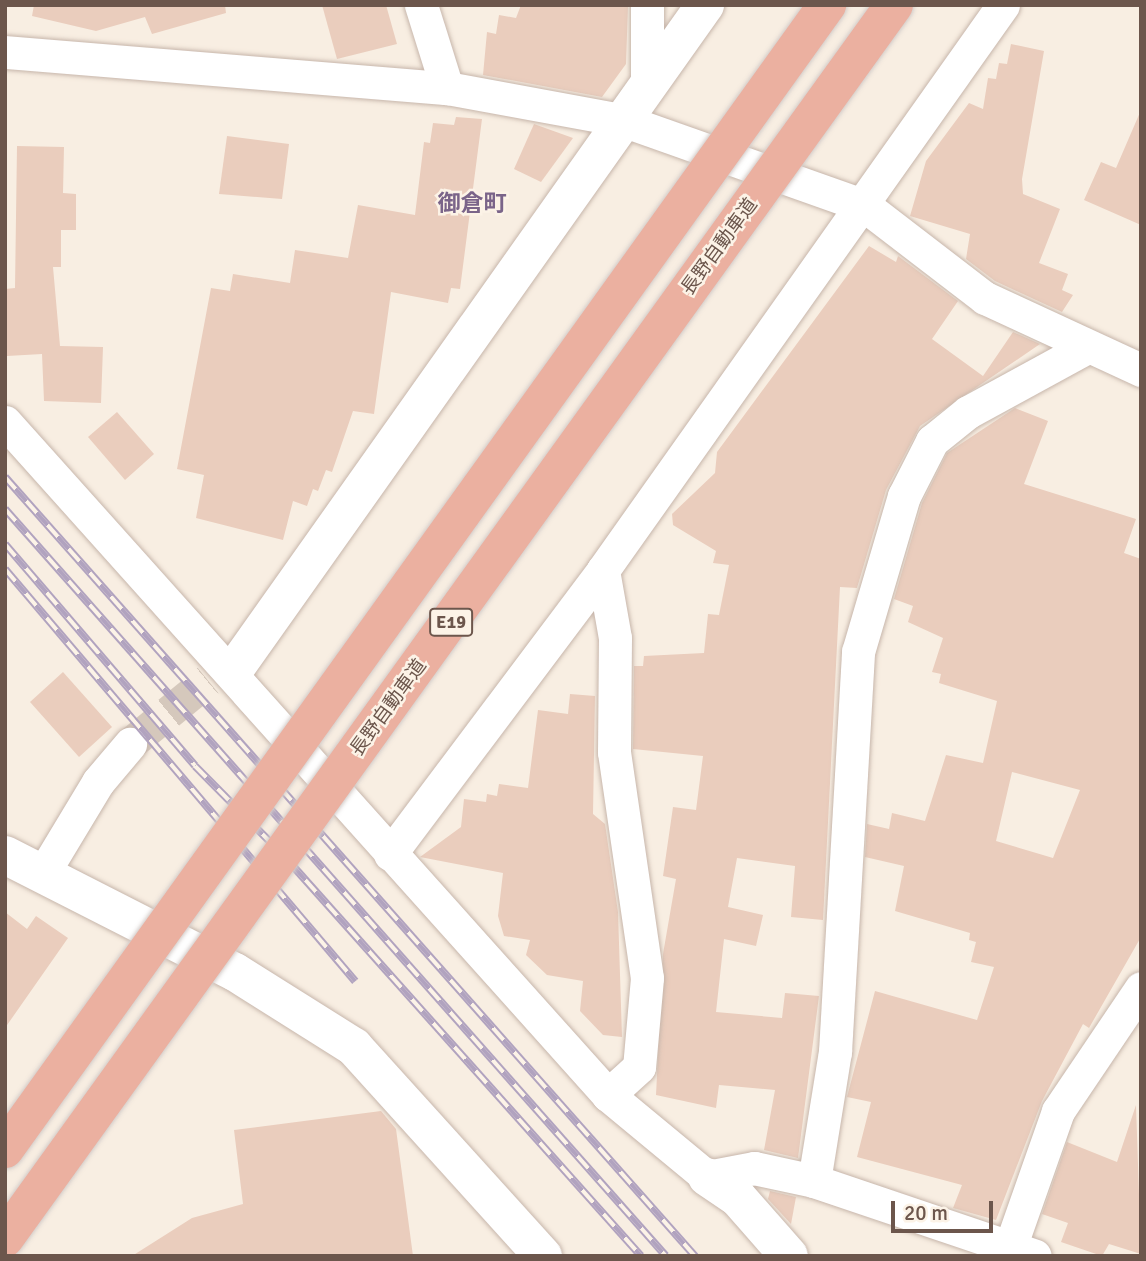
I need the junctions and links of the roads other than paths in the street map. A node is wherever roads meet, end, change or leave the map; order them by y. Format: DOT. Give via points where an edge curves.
graph roads {
  1 [pos="421,5"];
  2 [pos="647,5"];
  3 [pos="705,5"];
  4 [pos="827,5"];
  5 [pos="894,5"];
  6 [pos="1003,5"];
  7 [pos="5,52"];
  8 [pos="647,84"];
  9 [pos="447,88"];
  10 [pos="622,120"];
  11 [pos="865,206"];
  12 [pos="1087,347"];
  13 [pos="1141,370"];
  14 [pos="5,422"];
  15 [pos="603,570"];
  16 [pos="221,675"];
  17 [pos="130,744"];
  18 [pos="390,853"];
  19 [pos="5,855"];
  20 [pos="45,870"];
  21 [pos="1141,988"];
  22 [pos="608,1095"];
  23 [pos="5,1149"];
  24 [pos="707,1177"];
  25 [pos="814,1181"];
  26 [pos="5,1238"];
  27 [pos="1018,1253"];
  28 [pos="543,1256"];
  29 [pos="789,1256"];
  1 -- 9 [label="street"];
  2 -- 8 [label="street"];
  3 -- 8 [label="street"];
  4 -- 23 [label="highway, E19, bridge"];
  5 -- 26 [label="highway, 長野自動車道 / E19, bridge"];
  6 -- 11 [label="street"];
  7 -- 9 [label="street"];
  8 -- 10 [label="street"];
  9 -- 10 [label="street"];
  10 -- 11 [label="street"];
  10 -- 16 [label="street"];
  11 -- 12 [label="street" via="985,298"];
  11 -- 15 [label="street"];
  12 -- 13 [label="street"];
  12 -- 25 [label="street" via="968,412 932,441 904,496 858,652 835,1052"];
  14 -- 16 [label="street"];
  15 -- 18 [label="street"];
  15 -- 22 [label="street" via="615,638 614,752 647,978 639,1067"];
  16 -- 18 [label="street"];
  17 -- 20 [label="street" via="98,782"];
  18 -- 22 [label="street"];
  19 -- 20 [label="street"];
  20 -- 28 [label="street" via="235,972 354,1047"];
  21 -- 27 [label="street" via="1058,1111"];
  22 -- 24 [label="street"];
  24 -- 25 [label="street" via="754,1168"];
  24 -- 29 [label="street" via="738,1198"];
  25 -- 27 [label="street"];
}
